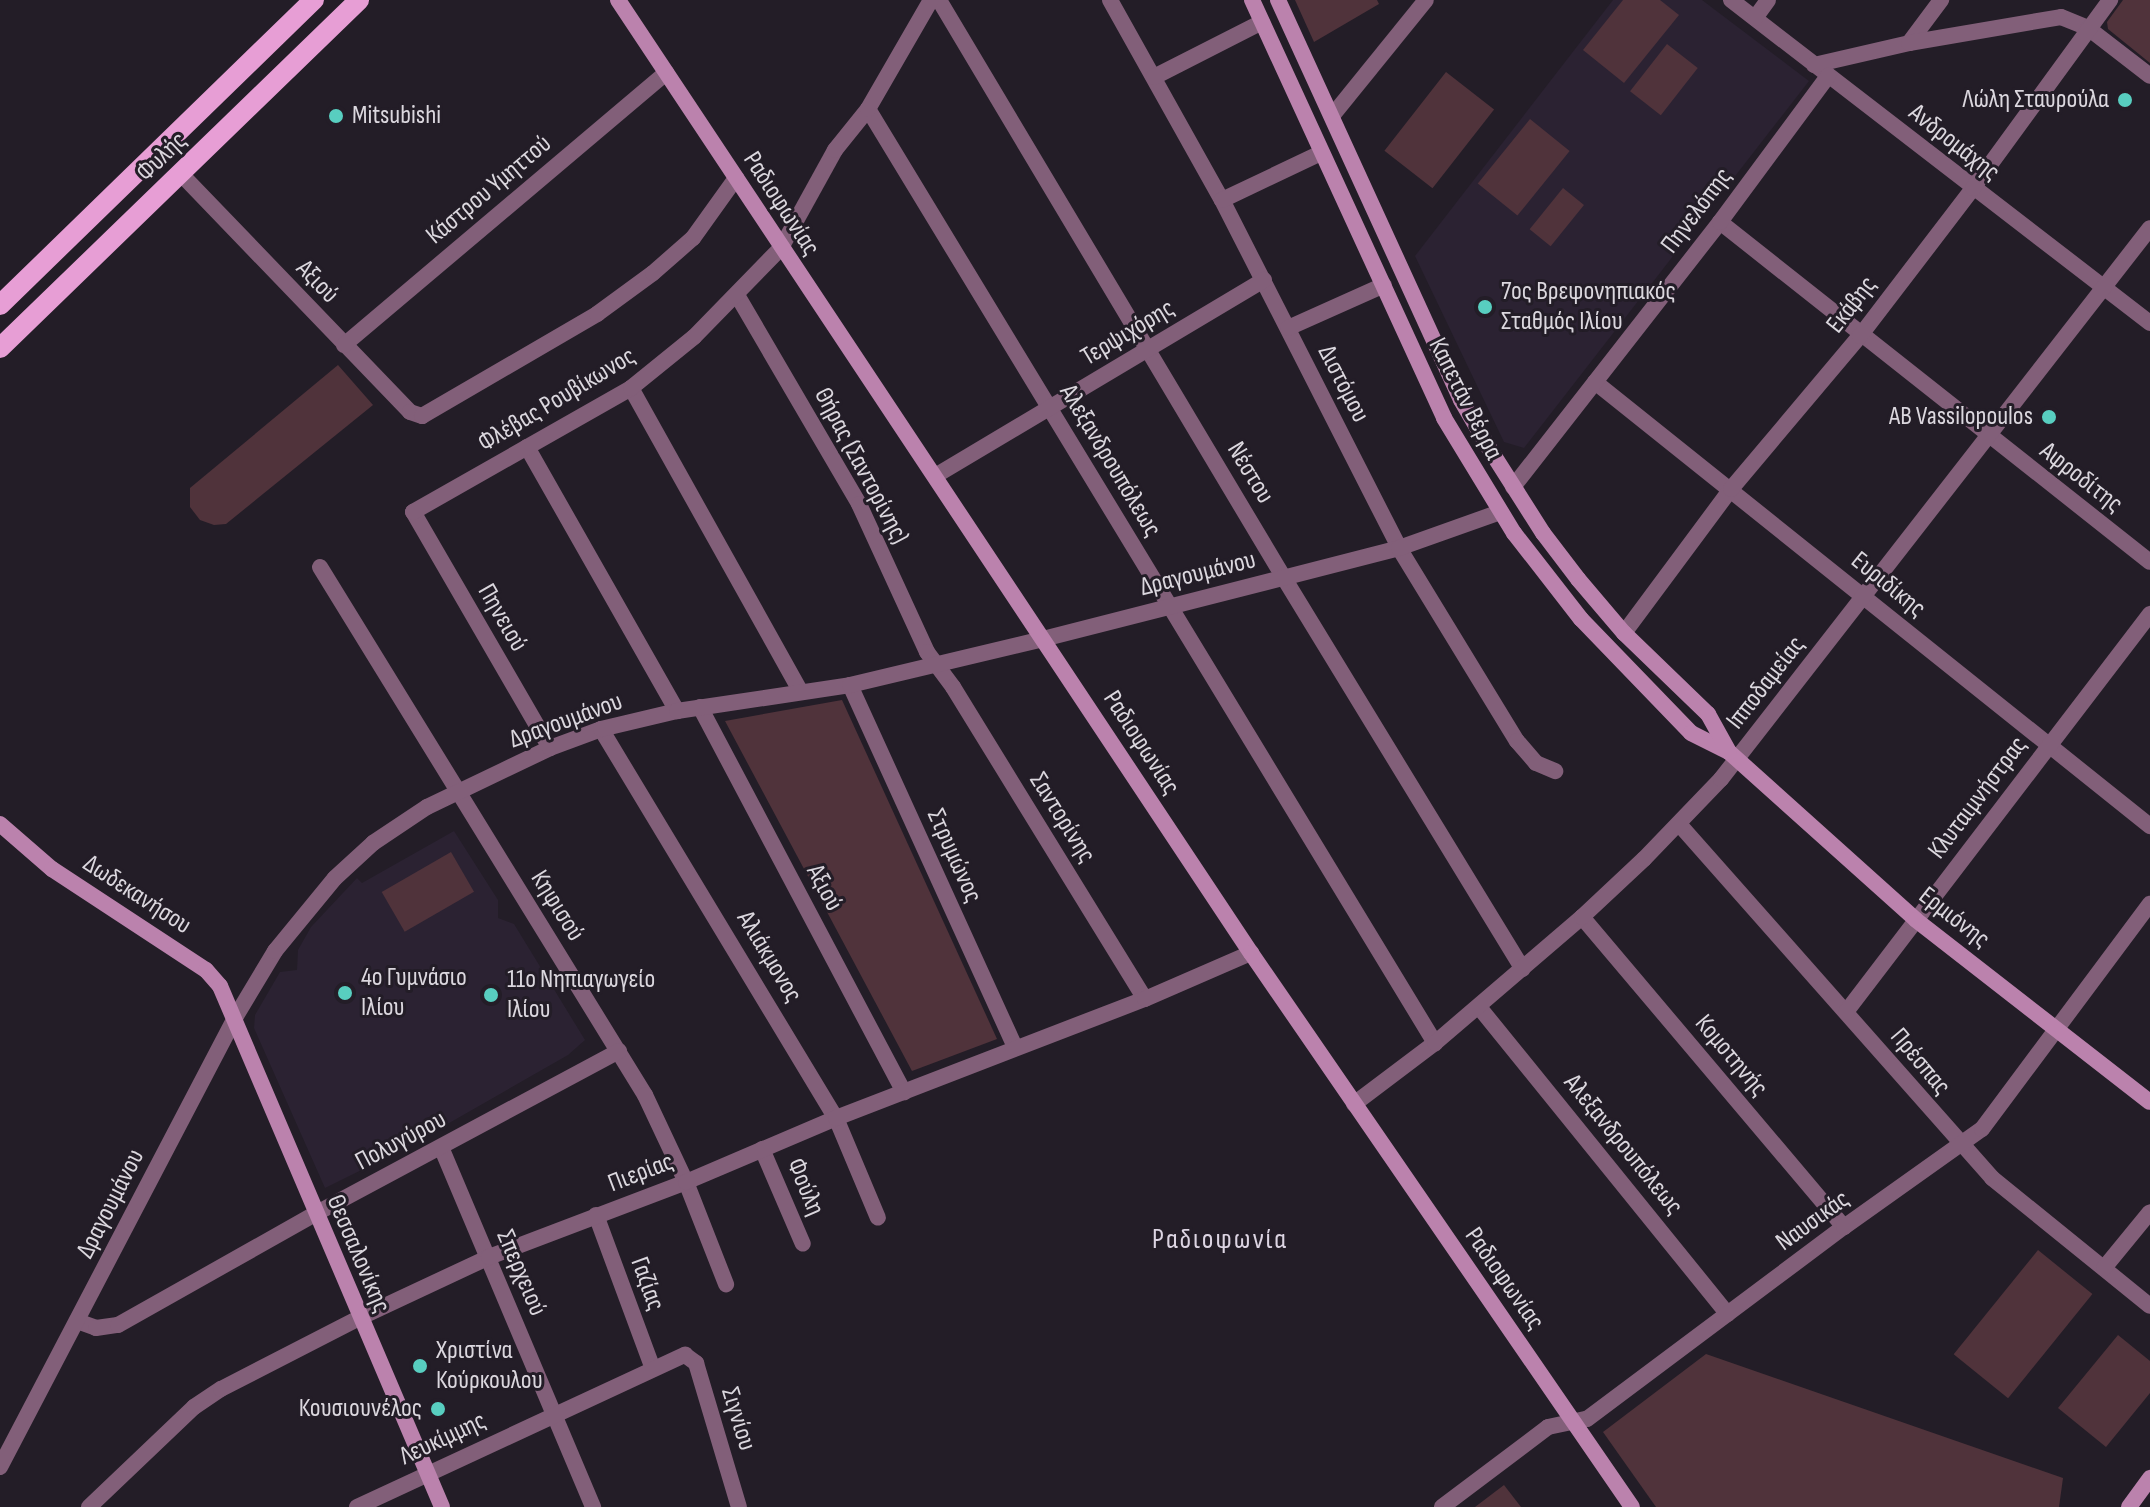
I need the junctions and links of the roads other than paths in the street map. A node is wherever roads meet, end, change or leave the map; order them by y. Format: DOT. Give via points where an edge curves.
graph roads {
  1 [pos="314,0"];
  2 [pos="359,0"];
  3 [pos="618,0"];
  4 [pos="931,0"];
  5 [pos="939,0"];
  6 [pos="1110,0"];
  7 [pos="1252,0"];
  8 [pos="1278,0"];
  9 [pos="1426,0"];
  10 [pos="1731,0"];
  11 [pos="1768,0"];
  12 [pos="1941,0"];
  13 [pos="2110,0"];
  14 [pos="1755,18"];
  15 [pos="1262,22"];
  16 [pos="2088,28"];
  17 [pos="1909,43"];
  18 [pos="1814,65"];
  19 [pos="666,73"];
  20 [pos="1828,76"];
  21 [pos="2150,76"];
  22 [pos="1154,77"];
  23 [pos="868,109"];
  24 [pos="1332,116"];
  25 [pos="1321,153"];
  26 [pos="182,175"];
  27 [pos="736,178"];
  28 [pos="1973,188"];
  29 [pos="1222,200"];
  30 [pos="1720,222"];
  31 [pos="2150,228"];
  32 [pos="781,248"];
  33 [pos="1264,280"];
  34 [pos="1384,285"];
  35 [pos="2104,288"];
  36 [pos="737,295"];
  37 [pos="0,305"];
  38 [pos="2150,323"];
  39 [pos="1288,328"];
  40 [pos="1860,336"];
  41 [pos="344,345"];
  42 [pos="0,348"];
  43 [pos="1149,349"];
  44 [pos="1595,382"];
  45 [pos="631,388"];
  46 [pos="1050,407"];
  47 [pos="1988,437"];
  48 [pos="527,447"];
  49 [pos="935,476"];
  50 [pos="1513,487"];
  51 [pos="1731,489"];
  52 [pos="413,512"];
  53 [pos="1500,512"];
  54 [pos="1399,548"];
  55 [pos="2150,562"];
  56 [pos="320,567"];
  57 [pos="1284,578"];
  58 [pos="1863,596"];
  59 [pos="1169,606"];
  60 [pos="2150,614"];
  61 [pos="1624,633"];
  62 [pos="1043,639"];
  63 [pos="935,665"];
  64 [pos="850,685"];
  65 [pos="800,690"];
  66 [pos="700,707"];
  67 [pos="677,711"];
  68 [pos="601,729"];
  69 [pos="2049,744"];
  70 [pos="550,748"];
  71 [pos="1733,756"];
  72 [pos="1555,771"];
  73 [pos="456,791"];
  74 [pos="0,824"];
  75 [pos="1679,824"];
  76 [pos="2150,826"];
  77 [pos="2150,904"];
  78 [pos="1582,917"];
  79 [pos="1916,920"];
  80 [pos="1251,953"];
  81 [pos="1523,969"];
  82 [pos="1145,999"];
  83 [pos="1479,1007"];
  84 [pos="1846,1012"];
  85 [pos="236,1016"];
  86 [pos="2056,1028"];
  87 [pos="1435,1043"];
  88 [pos="1015,1047"];
  89 [pos="619,1051"];
  90 [pos="904,1092"];
  91 [pos="2150,1102"];
  92 [pos="1354,1104"];
  93 [pos="836,1118"];
  94 [pos="1961,1146"];
  95 [pos="441,1147"];
  96 [pos="762,1149"];
  97 [pos="686,1182"];
  98 [pos="2150,1212"];
  99 [pos="315,1214"];
  100 [pos="596,1215"];
  101 [pos="878,1218"];
  102 [pos="1844,1227"];
  103 [pos="803,1244"];
  104 [pos="489,1257"];
  105 [pos="2104,1268"];
  106 [pos="726,1284"];
  107 [pos="2150,1306"];
  108 [pos="1728,1314"];
  109 [pos="359,1318"];
  110 [pos="77,1321"];
  111 [pos="680,1356"];
  112 [pos="653,1369"];
  113 [pos="553,1414"];
  114 [pos="1573,1421"];
  115 [pos="0,1467"];
  116 [pos="427,1472"];
  117 [pos="2150,1478"];
  118 [pos="89,1507"];
  119 [pos="357,1507"];
  120 [pos="442,1507"];
  121 [pos="593,1507"];
  122 [pos="739,1507"];
  123 [pos="1442,1507"];
  124 [pos="1632,1507"];
  125 [pos="2129,1507"];
  1 -- 37 [label="main road, Φυλής"];
  2 -- 26 [label="main road, Φυλής"];
  3 -- 19 [label="street, Ραδιοφωνίας"];
  4 -- 23 [label="street, Φλέβας Ρουβίκωνος"];
  5 -- 43 [label="street, Νέστου"];
  6 -- 22 [label="street, Διστόμου"];
  7 -- 15 [label="street, Καπετάν Βέρρα"];
  8 -- 24 [label="street, Καπετάν Βέρρα"];
  9 -- 24 [label="street"];
  10 -- 14 [label="street, Ανδρομάχης"];
  11 -- 14 [label="street"];
  12 -- 17 [label="street"];
  13 -- 16 [label="street, Εκάβης"];
  14 -- 18 [label="street, Ανδρομάχης"];
  15 -- 22 [label="street"];
  15 -- 25 [label="street, Καπετάν Βέρρα"];
  16 -- 17 [label="street" via="2061,17"];
  16 -- 21 [label="street"];
  16 -- 28 [label="street, Εκάβης"];
  17 -- 18 [label="street"];
  18 -- 20 [label="street, Ανδρομάχης"];
  19 -- 27 [label="street, Ραδιοφωνίας"];
  19 -- 41 [label="street, Κάστρου Υμηττού"];
  20 -- 28 [label="street, Ανδρομάχης"];
  20 -- 30 [label="street, Πηνελόπης"];
  22 -- 29 [label="street, Διστόμου"];
  23 -- 32 [label="street, Φλέβας Ρουβίκωνος" via="835,150"];
  23 -- 46 [label="street, Αλεξανδρουπόλεως"];
  24 -- 50 [label="street, Καπετάν Βέρρα" via="1461,400"];
  25 -- 29 [label="street"];
  25 -- 34 [label="street, Καπετάν Βέρρα"];
  26 -- 41 [label="street, Αξιού"];
  26 -- 42 [label="main road, Φυλής"];
  27 -- 32 [label="street, Ραδιοφωνίας"];
  27 -- 41 [label="street, Αξιού" via="693,238 653,273 597,314 422,416 410,412"];
  28 -- 35 [label="street, Ανδρομάχης"];
  28 -- 40 [label="street, Εκάβης"];
  29 -- 33 [label="street, Διστόμου"];
  30 -- 40 [label="street, Αφροδίτης"];
  30 -- 44 [label="street, Πηνελόπης"];
  31 -- 35 [label="street, Ιπποδαμείας"];
  32 -- 36 [label="street, Φλέβας Ρουβίκωνος"];
  32 -- 49 [label="street, Ραδιοφωνίας"];
  33 -- 39 [label="street, Διστόμου"];
  33 -- 43 [label="street, Τερψιχόρης"];
  34 -- 39 [label="street"];
  34 -- 53 [label="street, Καπετάν Βέρρα" via="1444,418"];
  35 -- 38 [label="street, Ανδρομάχης"];
  35 -- 47 [label="street, Ιπποδαμείας"];
  36 -- 45 [label="street, Φλέβας Ρουβίκωνος"];
  36 -- 63 [label="street, Θήρας (Σαντορίνης)" via="853,493"];
  39 -- 54 [label="street, Διστόμου"];
  40 -- 47 [label="street, Αφροδίτης"];
  40 -- 51 [label="street, Εκάβης"];
  43 -- 46 [label="street, Τερψιχόρης"];
  43 -- 57 [label="street, Νέστου"];
  44 -- 50 [label="street, Πηνελόπης"];
  44 -- 51 [label="street, Ευριδίκης"];
  45 -- 48 [label="street, Φλέβας Ρουβίκωνος"];
  45 -- 65 [label="street"];
  46 -- 49 [label="street, Τερψιχόρης"];
  46 -- 59 [label="street, Αλεξανδρουπόλεως"];
  47 -- 55 [label="street, Αφροδίτης"];
  47 -- 58 [label="street, Ιπποδαμείας"];
  48 -- 52 [label="street, Φλέβας Ρουβίκωνος"];
  48 -- 67 [label="street"];
  49 -- 62 [label="street, Ραδιοφωνίας"];
  50 -- 61 [label="street, Καπετάν Βέρρα" via="1552,545"];
  51 -- 58 [label="street, Ευριδίκης"];
  51 -- 61 [label="street, Εκάβης"];
  52 -- 70 [label="street, Πηνειού"];
  53 -- 54 [label="street, Δραγουμάνου"];
  53 -- 71 [label="street, Καπετάν Βέρρα" via="1616,658 1691,733"];
  54 -- 57 [label="street, Δραγουμάνου"];
  54 -- 72 [label="street, Διστόμου" via="1517,741 1536,763"];
  56 -- 73 [label="street, Κηφισού"];
  57 -- 59 [label="street, Δραγουμάνου"];
  57 -- 81 [label="street, Νέστου"];
  58 -- 69 [label="street, Ευριδίκης"];
  58 -- 71 [label="street, Ιπποδαμείας"];
  59 -- 62 [label="street, Δραγουμάνου"];
  59 -- 87 [label="street, Αλεξανδρουπόλεως"];
  60 -- 69 [label="street, Κλυταιμνήστρας"];
  61 -- 71 [label="street, Καπετάν Βέρρα" via="1708,714"];
  62 -- 63 [label="street, Δραγουμάνου"];
  62 -- 80 [label="street, Ραδιοφωνίας"];
  63 -- 64 [label="street, Δραγουμάνου"];
  63 -- 82 [label="street, Σαντορίνης"];
  64 -- 65 [label="street, Δραγουμάνου"];
  64 -- 88 [label="street, Στρυμώνος"];
  65 -- 66 [label="street, Δραγουμάνου"];
  66 -- 67 [label="street, Δραγουμάνου"];
  66 -- 90 [label="street, Αξιού"];
  67 -- 68 [label="street, Δραγουμάνου"];
  68 -- 70 [label="street, Δραγουμάνου"];
  68 -- 93 [label="street, Αλιάκμονος"];
  69 -- 76 [label="street, Ευριδίκης"];
  69 -- 79 [label="street, Κλυταιμνήστρας"];
  70 -- 73 [label="street, Δραγουμάνου"];
  71 -- 75 [label="street, Ιπποδαμείας"];
  71 -- 79 [label="street, Ερμιόνης"];
  73 -- 85 [label="street, Δραγουμάνου" via="373,843 335,878 275,951"];
  73 -- 89 [label="street, Κηφισού"];
  74 -- 85 [label="street, Δωδεκανήσου" via="52,869 206,970"];
  75 -- 78 [label="street, Ιπποδαμείας"];
  75 -- 84 [label="street, Πρέσπας"];
  77 -- 86 [label="street, Ναυσικάς"];
  78 -- 81 [label="street, Ιπποδαμείας"];
  78 -- 102 [label="street, Κομοτηνής"];
  79 -- 84 [label="street, Κλυταιμνήστρας"];
  79 -- 86 [label="street, Ερμιόνης"];
  80 -- 82 [label="street, Πιερίας"];
  80 -- 92 [label="street, Ραδιοφωνίας"];
  81 -- 83 [label="street, Ιπποδαμείας"];
  82 -- 88 [label="street, Πιερίας"];
  83 -- 87 [label="street, Ιπποδαμείας"];
  83 -- 108 [label="street, Αλεξανδρουπόλεως"];
  84 -- 94 [label="street, Πρέσπας"];
  85 -- 99 [label="street, Θεσσαλονίκης"];
  85 -- 110 [label="street, Δραγουμάνου"];
  86 -- 91 [label="street, Ερμιόνης"];
  86 -- 94 [label="street, Ναυσικάς" via="1982,1129"];
  87 -- 92 [label="street, Ιπποδαμείας"];
  88 -- 90 [label="street, Πιερίας"];
  89 -- 95 [label="street, Πολυγύρου"];
  89 -- 97 [label="street, Κηφισού"];
  90 -- 93 [label="street, Πιερίας"];
  92 -- 114 [label="street, Ραδιοφωνίας"];
  93 -- 96 [label="street, Πιερίας"];
  93 -- 101 [label="street, Αλιάκμονος"];
  94 -- 102 [label="street, Ναυσικάς"];
  94 -- 105 [label="street, Πρέσπας" via="1992,1178"];
  95 -- 99 [label="street, Πολυγύρου"];
  95 -- 104 [label="street, Σπερχειού"];
  96 -- 97 [label="street, Πιερίας"];
  96 -- 103 [label="street, Φούλη"];
  97 -- 100 [label="street, Πιερίας"];
  97 -- 106 [label="street, Κηφισού"];
  98 -- 105 [label="street"];
  99 -- 109 [label="street, Θεσσαλονίκης"];
  99 -- 110 [label="street, Πολυγύρου" via="118,1325 96,1328"];
  100 -- 104 [label="street, Πιερίας"];
  100 -- 112 [label="street, Γαζίας"];
  102 -- 108 [label="street, Ναυσικάς"];
  104 -- 109 [label="street, Πιερίας"];
  104 -- 113 [label="street, Σπερχειού"];
  105 -- 107 [label="street, Πρέσπας"];
  108 -- 114 [label="street, Ναυσικάς" via="1587,1419"];
  109 -- 116 [label="street, Θεσσαλονίκης"];
  109 -- 118 [label="street, Πιερίας" via="194,1407"];
  110 -- 115 [label="street, Δραγουμάνου"];
  111 -- 112 [label="street, Λευκίμμης"];
  111 -- 122 [label="street, Σιγνίου" via="690,1356 696,1363"];
  112 -- 113 [label="street, Λευκίμμης"];
  113 -- 116 [label="street, Λευκίμμης"];
  113 -- 121 [label="street, Σπερχειού"];
  114 -- 123 [label="street, Ναυσικάς" via="1548,1427"];
  114 -- 124 [label="street, Ραδιοφωνίας"];
  116 -- 119 [label="street, Λευκίμμης"];
  116 -- 120 [label="street, Θεσσαλονίκης"];
  117 -- 125 [label="street"];
}
